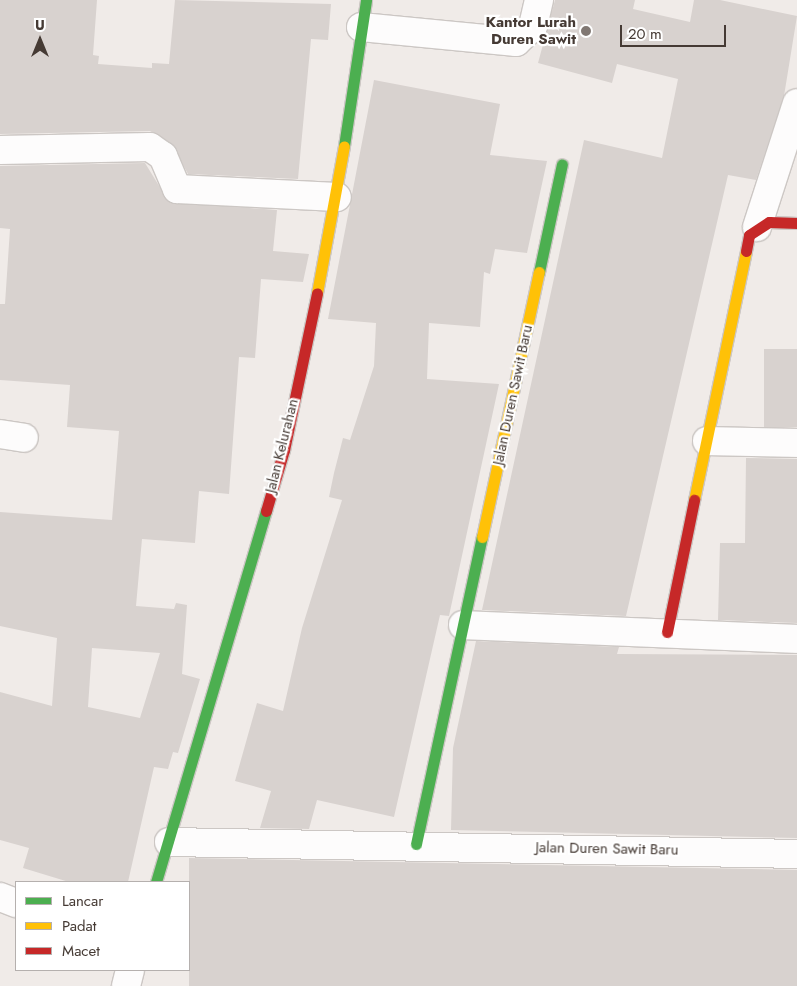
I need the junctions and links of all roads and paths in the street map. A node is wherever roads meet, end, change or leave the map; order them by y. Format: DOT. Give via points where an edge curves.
graph roads {
  1 [pos="366,0"];
  2 [pos="538,0"];
  3 [pos="361,27"];
  4 [pos="797,103"];
  5 [pos="0,150"];
  6 [pos="562,164"];
  7 [pos="337,197"];
  8 [pos="797,224"];
  9 [pos="757,227"];
  10 [pos="707,441"];
  11 [pos="797,443"];
  12 [pos="463,625"];
  13 [pos="667,632"];
  14 [pos="797,639"];
  15 [pos="169,842"];
  16 [pos="416,844"];
  17 [pos="797,854"];
  18 [pos="156,881"];
  19 [pos="0,897"];
  20 [pos="15,903"];
  21 [pos="130,971"];
  22 [pos="126,986"];
  1 -- 3 [label="street, Jalan Kelurahan"];
  2 -- 3 [label="street" via="533,26 516,42"];
  3 -- 7 [label="street, Jalan Kelurahan"];
  4 -- 9 [label="street"];
  5 -- 7 [label="street" via="150,147 163,156 171,183 186,192"];
  6 -- 12 [label="street, Jalan Duren Sawit Baru"];
  7 -- 15 [label="street, Jalan Kelurahan" via="284,450"];
  8 -- 9 [label="street" via="769,222"];
  9 -- 10 [label="street" via="749,235"];
  10 -- 11 [label="street"];
  10 -- 13 [label="street"];
  12 -- 13 [label="street"];
  12 -- 16 [label="street, Jalan Duren Sawit Baru"];
  13 -- 14 [label="street"];
  15 -- 16 [label="street, Jalan Duren Sawit Baru"];
  15 -- 18 [label="street, Jalan Kelurahan"];
  16 -- 17 [label="street, Jalan Duren Sawit Baru"];
  19 -- 20 [label="street"];
  21 -- 22 [label="street"];
}
